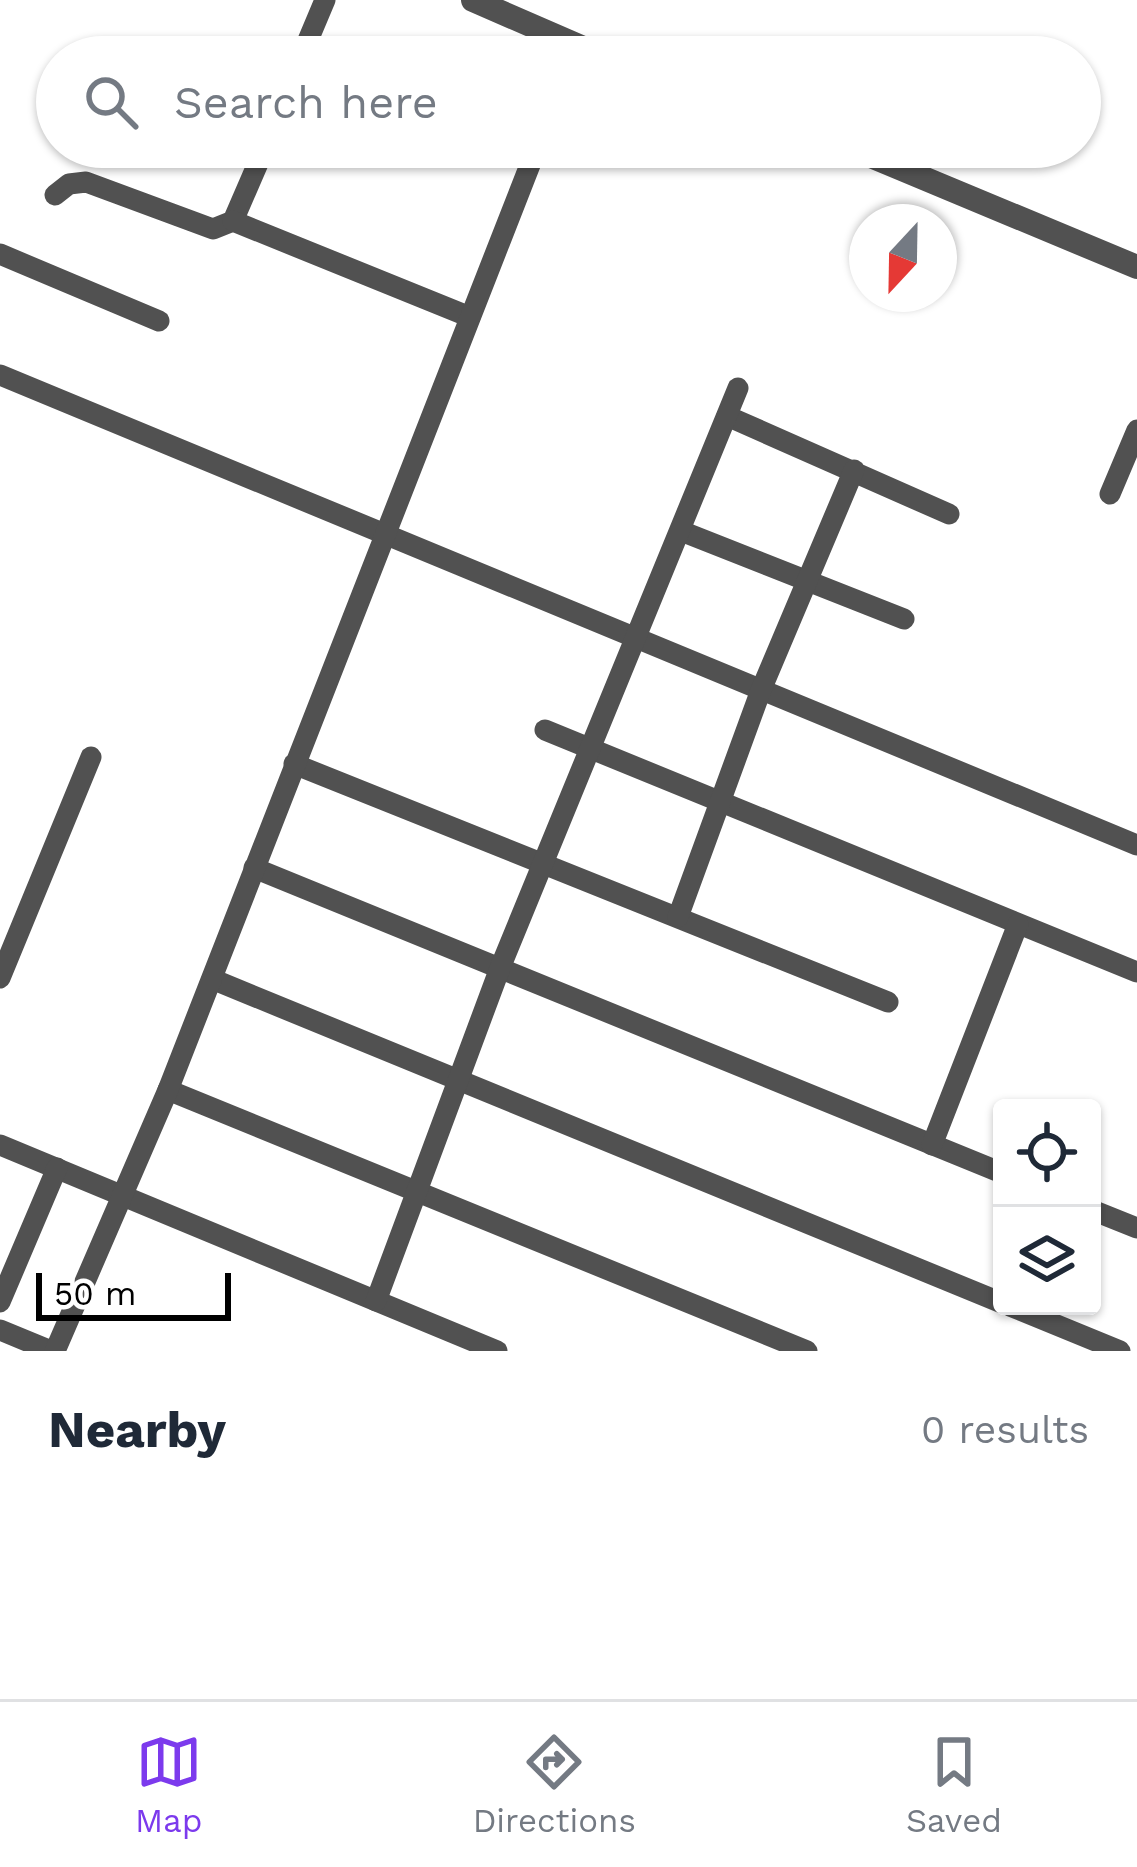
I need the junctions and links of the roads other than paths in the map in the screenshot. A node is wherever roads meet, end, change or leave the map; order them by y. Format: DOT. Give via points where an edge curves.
graph roads {
  1 [pos="325,0"];
  2 [pos="473,0"];
  3 [pos="310,36"];
  4 [pos="544,36"];
  5 [pos="256,168"];
  6 [pos="529,168"];
  7 [pos="899,168"];
  8 [pos="55,195"];
  9 [pos="233,221"];
  10 [pos="0,254"];
  11 [pos="1137,268"];
  12 [pos="470,317"];
  13 [pos="159,321"];
  14 [pos="0,375"];
  15 [pos="738,388"];
  16 [pos="727,416"];
  17 [pos="1137,430"];
  18 [pos="854,470"];
  19 [pos="1110,494"];
  20 [pos="949,514"];
  21 [pos="681,531"];
  22 [pos="386,532"];
  23 [pos="807,580"];
  24 [pos="904,619"];
  25 [pos="638,638"];
  26 [pos="761,690"];
  27 [pos="545,730"];
  28 [pos="592,749"];
  29 [pos="91,757"];
  30 [pos="294,764"];
  31 [pos="721,802"];
  32 [pos="1137,844"];
  33 [pos="546,864"];
  34 [pos="254,868"];
  35 [pos="678,917"];
  36 [pos="1018,924"];
  37 [pos="500,968"];
  38 [pos="1137,972"];
  39 [pos="0,979"];
  40 [pos="212,979"];
  41 [pos="888,1002"];
  42 [pos="456,1079"];
  43 [pos="168,1090"];
  44 [pos="0,1145"];
  45 [pos="932,1145"];
  46 [pos="57,1168"];
  47 [pos="993,1169"];
  48 [pos="415,1188"];
  49 [pos="123,1195"];
  50 [pos="1101,1214"];
  51 [pos="1137,1228"];
  52 [pos="993,1299"];
  53 [pos="376,1300"];
  54 [pos="0,1302"];
  55 [pos="1033,1315"];
  56 [pos="0,1330"];
  57 [pos="53,1351"];
  58 [pos="497,1351"];
  59 [pos="807,1351"];
  60 [pos="1120,1351"];
  1 -- 3 [label="street"];
  2 -- 4 [label="street"];
  5 -- 9 [label="street"];
  6 -- 12 [label="street"];
  7 -- 11 [label="street"];
  8 -- 9 [label="street" via="86,182 201,229"];
  9 -- 12 [label="street"];
  10 -- 13 [label="street"];
  12 -- 22 [label="street"];
  14 -- 22 [label="street"];
  15 -- 16 [label="street"];
  16 -- 18 [label="street"];
  16 -- 21 [label="street"];
  17 -- 19 [label="street"];
  18 -- 20 [label="street"];
  18 -- 23 [label="street"];
  21 -- 23 [label="street"];
  21 -- 25 [label="street"];
  22 -- 25 [label="street"];
  22 -- 30 [label="street"];
  23 -- 24 [label="street"];
  23 -- 26 [label="street"];
  25 -- 26 [label="street"];
  25 -- 28 [label="street"];
  26 -- 31 [label="street"];
  26 -- 32 [label="street"];
  27 -- 28 [label="street"];
  28 -- 31 [label="street"];
  28 -- 33 [label="street"];
  29 -- 39 [label="street"];
  30 -- 33 [label="street"];
  30 -- 34 [label="street"];
  31 -- 35 [label="street"];
  31 -- 36 [label="street"];
  33 -- 35 [label="street"];
  33 -- 37 [label="street"];
  34 -- 37 [label="street"];
  34 -- 40 [label="street"];
  35 -- 41 [label="street"];
  36 -- 38 [label="street"];
  36 -- 45 [label="street"];
  37 -- 42 [label="street"];
  37 -- 45 [label="street"];
  40 -- 42 [label="street"];
  40 -- 43 [label="street"];
  42 -- 48 [label="street"];
  42 -- 52 [label="street"];
  43 -- 48 [label="street"];
  43 -- 49 [label="street"];
  44 -- 46 [label="street"];
  45 -- 47 [label="street"];
  46 -- 49 [label="street"];
  46 -- 54 [label="street"];
  48 -- 53 [label="street"];
  48 -- 59 [label="street"];
  49 -- 53 [label="street"];
  49 -- 57 [label="street"];
  50 -- 51 [label="street"];
  53 -- 58 [label="street"];
  55 -- 60 [label="street"];
  56 -- 57 [label="street"];
}
